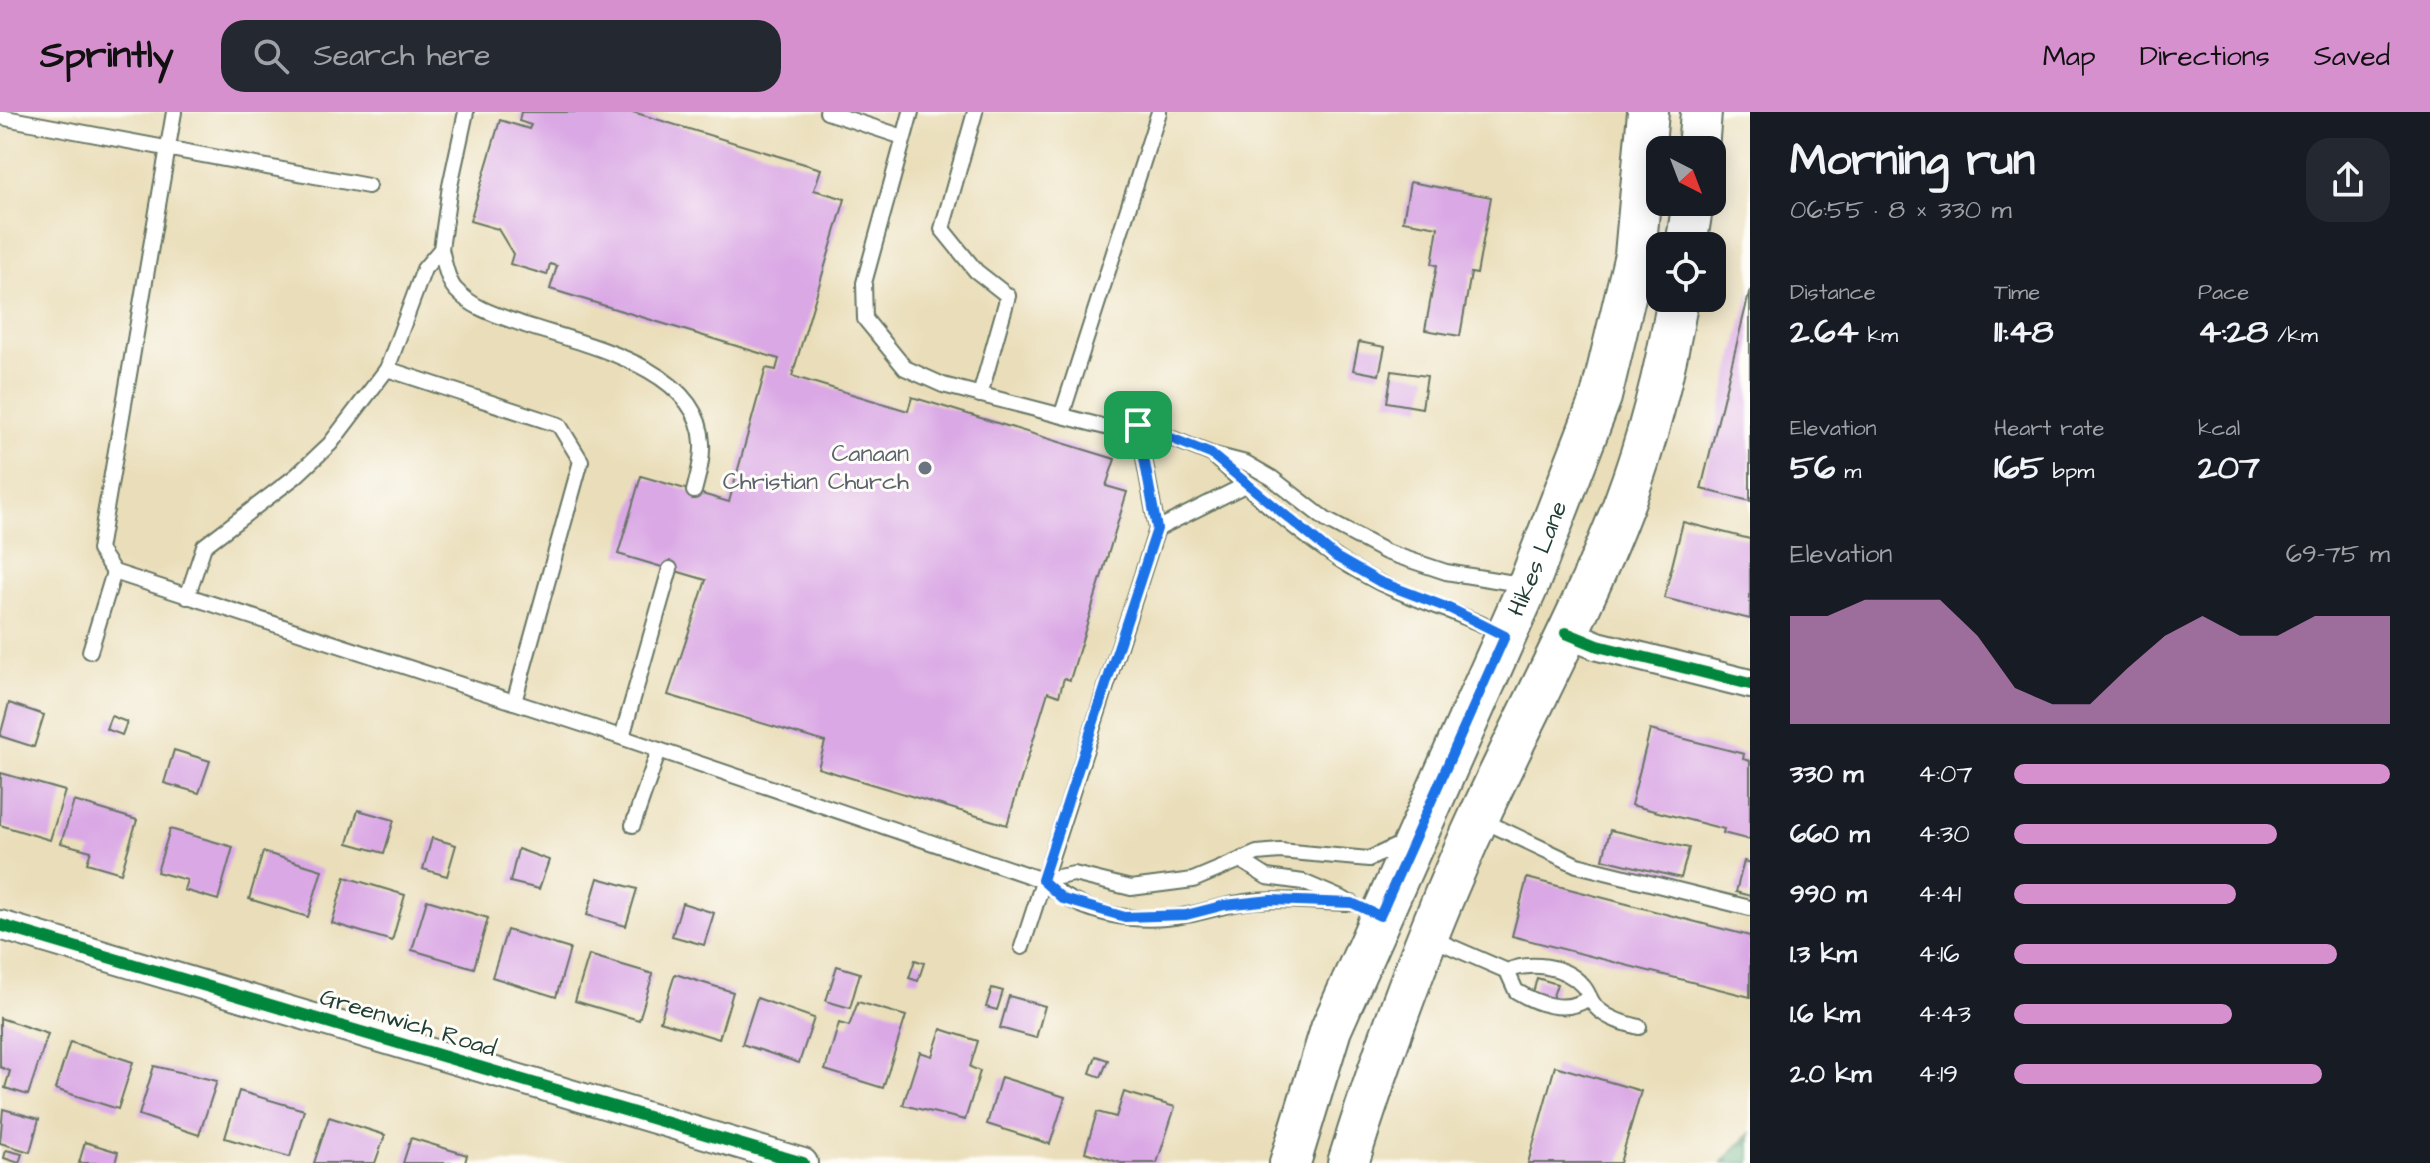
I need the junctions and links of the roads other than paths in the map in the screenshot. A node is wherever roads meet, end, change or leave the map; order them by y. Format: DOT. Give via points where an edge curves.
graph roads {
  1 [pos="174,112"];
  2 [pos="466,112"];
  3 [pos="827,112"];
  4 [pos="911,112"];
  5 [pos="975,112"];
  6 [pos="1159,112"];
  7 [pos="1648,112"];
  8 [pos="1701,112"];
  9 [pos="0,117"];
  10 [pos="1699,136"];
  11 [pos="903,137"];
  12 [pos="168,146"];
  13 [pos="368,186"];
  14 [pos="441,249"];
  15 [pos="1675,312"];
  16 [pos="387,369"];
  17 [pos="980,395"];
  18 [pos="1062,414"];
  19 [pos="1138,425"];
  20 [pos="1211,454"];
  21 [pos="1245,485"];
  22 [pos="694,491"];
  23 [pos="1157,529"];
  24 [pos="670,569"];
  25 [pos="114,572"];
  26 [pos="1528,586"];
  27 [pos="187,597"];
  28 [pos="1566,633"];
  29 [pos="1505,636"];
  30 [pos="90,651"];
  31 [pos="1750,684"];
  32 [pos="514,702"];
  33 [pos="622,737"];
  34 [pos="659,750"];
  35 [pos="1478,818"];
  36 [pos="633,825"];
  37 [pos="1414,837"];
  38 [pos="1242,861"];
  39 [pos="1042,880"];
  40 [pos="1750,908"];
  41 [pos="1366,910"];
  42 [pos="0,925"];
  43 [pos="1427,937"];
  44 [pos="1022,947"];
  45 [pos="1507,971"];
  46 [pos="1587,999"];
  47 [pos="1639,1027"];
  48 [pos="803,1163"];
  49 [pos="1290,1163"];
  50 [pos="1348,1163"];
  1 -- 12 [label="lane"];
  2 -- 14 [label="lane"];
  3 -- 11 [label="lane"];
  4 -- 11 [label="lane"];
  5 -- 17 [label="lane" via="942,229 976,271 1008,296"];
  6 -- 18 [label="lane"];
  7 -- 26 [label="main road, Hikes Lane" via="1635,255 1601,397"];
  8 -- 10 [label="main road"];
  9 -- 12 [label="lane"];
  11 -- 17 [label="lane" via="864,283 865,319 905,368"];
  12 -- 13 [label="lane"];
  12 -- 25 [label="lane" via="99,550"];
  14 -- 16 [label="lane" via="424,269"];
  14 -- 22 [label="lane" via="453,288 482,310 615,355 665,381 685,400 702,442"];
  15 -- 28 [label="main road" via="1655,407 1625,502"];
  16 -- 27 [label="lane" via="330,444 204,546"];
  16 -- 32 [label="lane" via="559,425 581,461"];
  17 -- 18 [label="lane"];
  18 -- 19 [label="lane" via="1109,428"];
  19 -- 20 [label="lane"];
  19 -- 23 [label="lane"];
  20 -- 21 [label="lane"];
  20 -- 26 [label="lane" via="1246,463 1326,520 1386,552 1446,572"];
  21 -- 23 [label="lane"];
  21 -- 29 [label="lane" via="1336,557 1380,582"];
  23 -- 39 [label="lane"];
  24 -- 33 [label="lane"];
  25 -- 27 [label="lane"];
  25 -- 30 [label="lane"];
  26 -- 29 [label="main road, Hikes Lane"];
  27 -- 32 [label="lane"];
  28 -- 31 [label="street"];
  28 -- 35 [label="main road"];
  29 -- 37 [label="main road, Hikes Lane"];
  32 -- 33 [label="lane"];
  33 -- 34 [label="lane"];
  34 -- 36 [label="lane"];
  34 -- 39 [label="lane"];
  35 -- 40 [label="lane" via="1577,865"];
  35 -- 43 [label="main road"];
  37 -- 38 [label="lane" via="1369,859 1280,851"];
  37 -- 41 [label="main road, Hikes Lane"];
  38 -- 39 [label="lane" via="1193,880 1131,888 1074,874"];
  38 -- 41 [label="lane" via="1267,877 1303,882"];
  39 -- 41 [label="lane" via="1063,899 1125,917 1186,915 1271,900"];
  39 -- 44 [label="lane"];
  41 -- 49 [label="main road, Hikes Lane"];
  42 -- 48 [label="street, Greenwich Road"];
  43 -- 45 [label="lane"];
  43 -- 50 [label="main road"];
  45 -- 46 [label="lane" via="1526,964 1556,970 1581,983"];
  45 -- 46 [label="lane" via="1516,991 1544,1004 1563,1007"];
  46 -- 47 [label="lane" via="1615,1020"];
}
